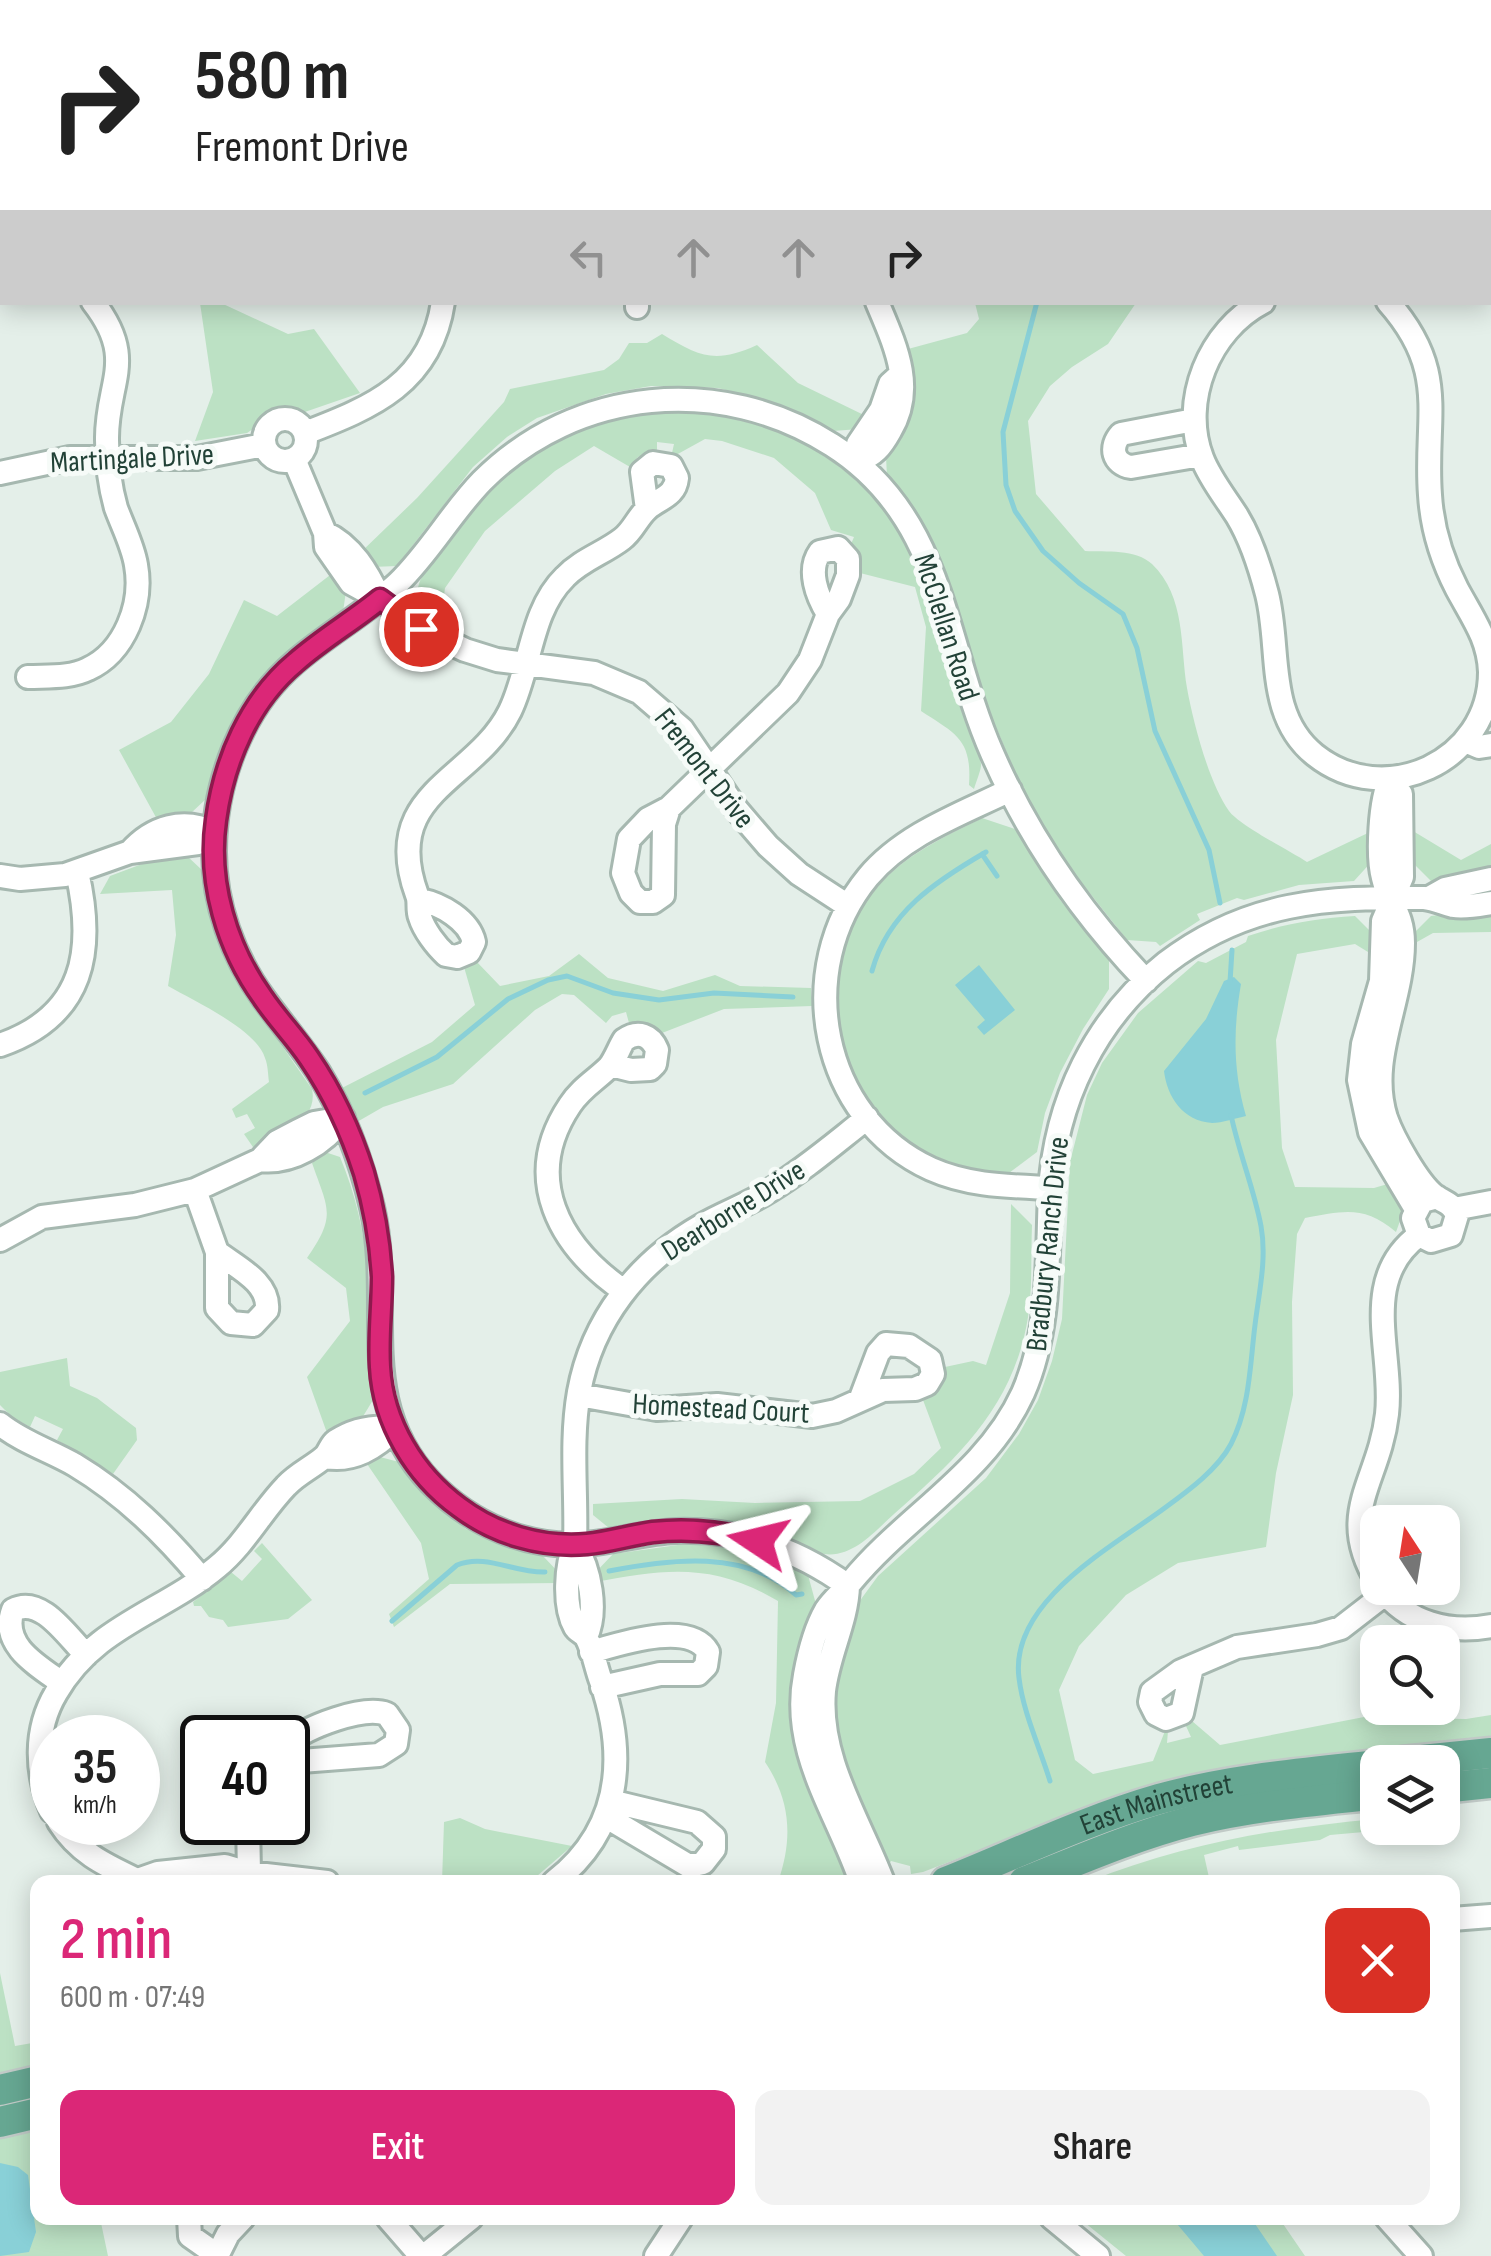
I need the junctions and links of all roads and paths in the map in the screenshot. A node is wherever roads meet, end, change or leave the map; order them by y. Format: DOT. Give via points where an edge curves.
graph roads {
  1 [pos="94,305"];
  2 [pos="442,305"];
  3 [pos="879,305"];
  4 [pos="1258,305"];
  5 [pos="1390,305"];
  6 [pos="1194,420"];
  7 [pos="305,433"];
  8 [pos="264,446"];
  9 [pos="1201,456"];
  10 [pos="108,457"];
  11 [pos="294,459"];
  12 [pos="856,462"];
  13 [pos="0,474"];
  14 [pos="647,509"];
  15 [pos="380,599"];
  16 [pos="828,614"];
  17 [pos="528,665"];
  18 [pos="28,677"];
  19 [pos="1490,696"];
  20 [pos="1465,741"];
  21 [pos="1491,745"];
  22 [pos="711,769"];
  23 [pos="1390,780"];
  24 [pos="1010,790"];
  25 [pos="669,808"];
  26 [pos="214,833"];
  27 [pos="77,872"];
  28 [pos="0,876"];
  29 [pos="1491,879"];
  30 [pos="1429,898"];
  31 [pos="1392,899"];
  32 [pos="420,900"];
  33 [pos="1491,902"];
  34 [pos="848,906"];
  35 [pos="1146,981"];
  36 [pos="0,1045"];
  37 [pos="611,1065"];
  38 [pos="343,1118"];
  39 [pos="866,1118"];
  40 [pos="1050,1188"];
  41 [pos="195,1190"];
  42 [pos="1491,1202"];
  43 [pos="1435,1205"];
  44 [pos="1419,1235"];
  45 [pos="0,1240"];
  46 [pos="217,1252"];
  47 [pos="624,1290"];
  48 [pos="579,1395"];
  49 [pos="861,1398"];
  50 [pos="0,1424"];
  51 [pos="395,1428"];
  52 [pos="1361,1505"];
  53 [pos="1360,1512"];
  54 [pos="1360,1539"];
  55 [pos="576,1544"];
  56 [pos="202,1579"];
  57 [pos="848,1586"];
  58 [pos="1365,1605"];
  59 [pos="1399,1605"];
  60 [pos="1491,1626"];
  61 [pos="588,1645"];
  62 [pos="86,1655"];
  63 [pos="1192,1667"];
  64 [pos="62,1683"];
  65 [pos="602,1687"];
  66 [pos="47,1715"];
  67 [pos="310,1729"];
  68 [pos="1491,1754"];
  69 [pos="1460,1757"];
  70 [pos="310,1760"];
  71 [pos="1360,1767"];
  72 [pos="1491,1783"];
  73 [pos="1460,1786"];
  74 [pos="1360,1796"];
  75 [pos="76,1845"];
  76 [pos="245,1845"];
  77 [pos="101,1875"];
  78 [pos="154,1875"];
  79 [pos="236,1875"];
  80 [pos="240,1875"];
  81 [pos="561,1875"];
  82 [pos="858,1875"];
  83 [pos="880,1875"];
  84 [pos="964,1875"];
  85 [pos="1041,1875"];
  86 [pos="1491,1916"];
  87 [pos="1460,1918"];
  88 [pos="30,2083"];
  89 [pos="0,2090"];
  90 [pos="30,2116"];
  91 [pos="0,2122"];
  92 [pos="189,2225"];
  93 [pos="236,2225"];
  94 [pos="403,2225"];
  95 [pos="462,2225"];
  96 [pos="676,2225"];
  97 [pos="1060,2225"];
  98 [pos="1393,2225"];
  99 [pos="217,2256"];
  100 [pos="423,2256"];
  101 [pos="656,2256"];
  102 [pos="1098,2256"];
  103 [pos="1421,2256"];
  1 -- 10 [label="street" via="117,359"];
  2 -- 7 [label="street" via="434,340 409,376 374,404"];
  3 -- 12 [label="street" via="894,338 904,394 894,426 872,456"];
  4 -- 6 [label="street" via="1227,331 1208,360"];
  5 -- 19 [label="street" via="1410,332 1430,382 1431,508 1444,558 1484,638"];
  6 -- 9 [label="street"];
  6 -- 9 [label="street" via="1120,434 1114,454 1131,467"];
  7 -- 8 [label="street" via="297,422 278,420 265,432"];
  7 -- 11 [label="street"];
  8 -- 10 [label="street, Martingale Drive" via="197,458"];
  8 -- 11 [label="street" via="276,459"];
  9 -- 23 [label="street" via="1240,520 1260,570 1274,627 1280,701 1295,733 1338,770"];
  10 -- 13 [label="street, Martingale Drive" via="54,460"];
  10 -- 18 [label="street" via="112,493 137,567 130,620 119,643 86,670"];
  11 -- 15 [label="street, Fremont Drive" via="326,532 326,547 351,583"];
  12 -- 15 [label="street, McClellan Road" via="784,419 728,403 651,399 590,412 532,441 486,477"];
  12 -- 24 [label="street, McClellan Road" via="926,552 967,690"];
  14 -- 17 [label="street" via="628,535 558,584 544,607"];
  15 -- 17 [label="street, Fremont Drive" via="450,643"];
  15 -- 26 [label="street, McClellan Road" via="295,662 262,700 232,752"];
  16 -- 22 [label="street" via="788,693"];
  17 -- 22 [label="street, Fremont Drive" via="594,673 640,692 672,718"];
  17 -- 32 [label="street" via="491,740 421,810 408,862"];
  19 -- 20 [label="street"];
  20 -- 21 [label="street"];
  20 -- 23 [label="street" via="1436,766"];
  22 -- 25 [label="street"];
  22 -- 34 [label="street, Fremont Drive" via="768,846"];
  23 -- 31 [label="street" via="1382,795 1382,876"];
  24 -- 34 [label="street" via="898,849"];
  24 -- 35 [label="street, McClellan Road" via="1067,886"];
  26 -- 27 [label="street" via="178,825"];
  26 -- 38 [label="street, McClellan Road" via="219,898 236,952"];
  27 -- 28 [label="street"];
  27 -- 36 [label="street" via="87,924 79,973 41,1024"];
  29 -- 30 [label="street, Bradbury Ranch Drive"];
  30 -- 31 [label="street, Bradbury Ranch Drive"];
  30 -- 33 [label="street, Bradbury Ranch Drive" via="1462,906"];
  31 -- 35 [label="street, Bradbury Ranch Drive" via="1277,908 1202,938"];
  31 -- 43 [label="street" via="1384,920 1381,1022 1363,1044 1358,1080 1363,1110"];
  34 -- 39 [label="street" via="828,964 824,1014 839,1072"];
  35 -- 40 [label="street, Bradbury Ranch Drive" via="1110,1021 1075,1081 1059,1127"];
  37 -- 47 [label="street" via="583,1088 561,1120 550,1174 566,1237 592,1268"];
  38 -- 41 [label="street" via="314,1123 277,1142 260,1160"];
  38 -- 51 [label="street, McClellan Road" via="376,1224 380,1372"];
  39 -- 40 [label="street" via="908,1155 942,1173 980,1184"];
  39 -- 47 [label="street, Dearborne Drive" via="776,1187 677,1240"];
  40 -- 57 [label="street, Bradbury Ranch Drive" via="1045,1310 1021,1397 972,1469 884,1545"];
  41 -- 45 [label="street" via="42,1217"];
  41 -- 46 [label="street"];
  42 -- 43 [label="street"];
  43 -- 44 [label="street" via="1414,1224"];
  43 -- 44 [label="street" via="1457,1222 1445,1239"];
  44 -- 52 [label="street" via="1400,1253 1382,1298 1387,1412"];
  47 -- 48 [label="street, Dearborne Drive" via="594,1341"];
  48 -- 49 [label="street, Homestead Court" via="657,1409 716,1404 800,1416"];
  48 -- 55 [label="street, Dearborne Drive"];
  50 -- 56 [label="street" via="122,1498"];
  51 -- 55 [label="street, McClellan Road" via="423,1474 470,1516 527,1540"];
  51 -- 56 [label="street" via="370,1427 334,1442"];
  53 -- 54 [label="street"];
  55 -- 57 [label="street, McClellan Road" via="653,1532 719,1533 798,1555"];
  55 -- 61 [label="street, Dearborne Drive" via="585,1561 593,1622"];
  56 -- 62 [label="street" via="129,1620"];
  57 -- 82 [label="street, Bradbury Ranch Drive" via="817,1632 802,1720 814,1776"];
  57 -- 83 [label="street, Bradbury Ranch Drive" via="826,1675 825,1725"];
  58 -- 63 [label="street" via="1330,1632 1250,1643"];
  59 -- 60 [label="street" via="1458,1630"];
  61 -- 65 [label="street"];
  61 -- 65 [label="street" via="676,1636 696,1640 708,1652 698,1674 660,1674"];
  62 -- 64 [label="street"];
  62 -- 64 [label="street" via="38,1608 24,1604 12,1610 6,1626 13,1648"];
  64 -- 66 [label="street"];
  65 -- 81 [label="street" via="617,1754 608,1809 584,1852"];
  67 -- 70 [label="street" via="370,1712 388,1714 398,1730 396,1744 379,1755"];
  68 -- 69 [label="main road"];
  71 -- 84 [label="main road, East Mainstreet" via="1162,1798"];
  72 -- 73 [label="main road"];
  74 -- 85 [label="main road, East Mainstreet" via="1193,1821"];
  75 -- 77 [label="street"];
  76 -- 80 [label="street"];
  78 -- 79 [label="street" via="225,1866"];
  86 -- 87 [label="street"];
  88 -- 89 [label="main road"];
  90 -- 91 [label="main road"];
  92 -- 99 [label="street" via="190,2236"];
  93 -- 99 [label="street"];
  94 -- 100 [label="street"];
  95 -- 100 [label="street"];
  96 -- 101 [label="street"];
  97 -- 102 [label="street"];
  98 -- 103 [label="street"];
}
